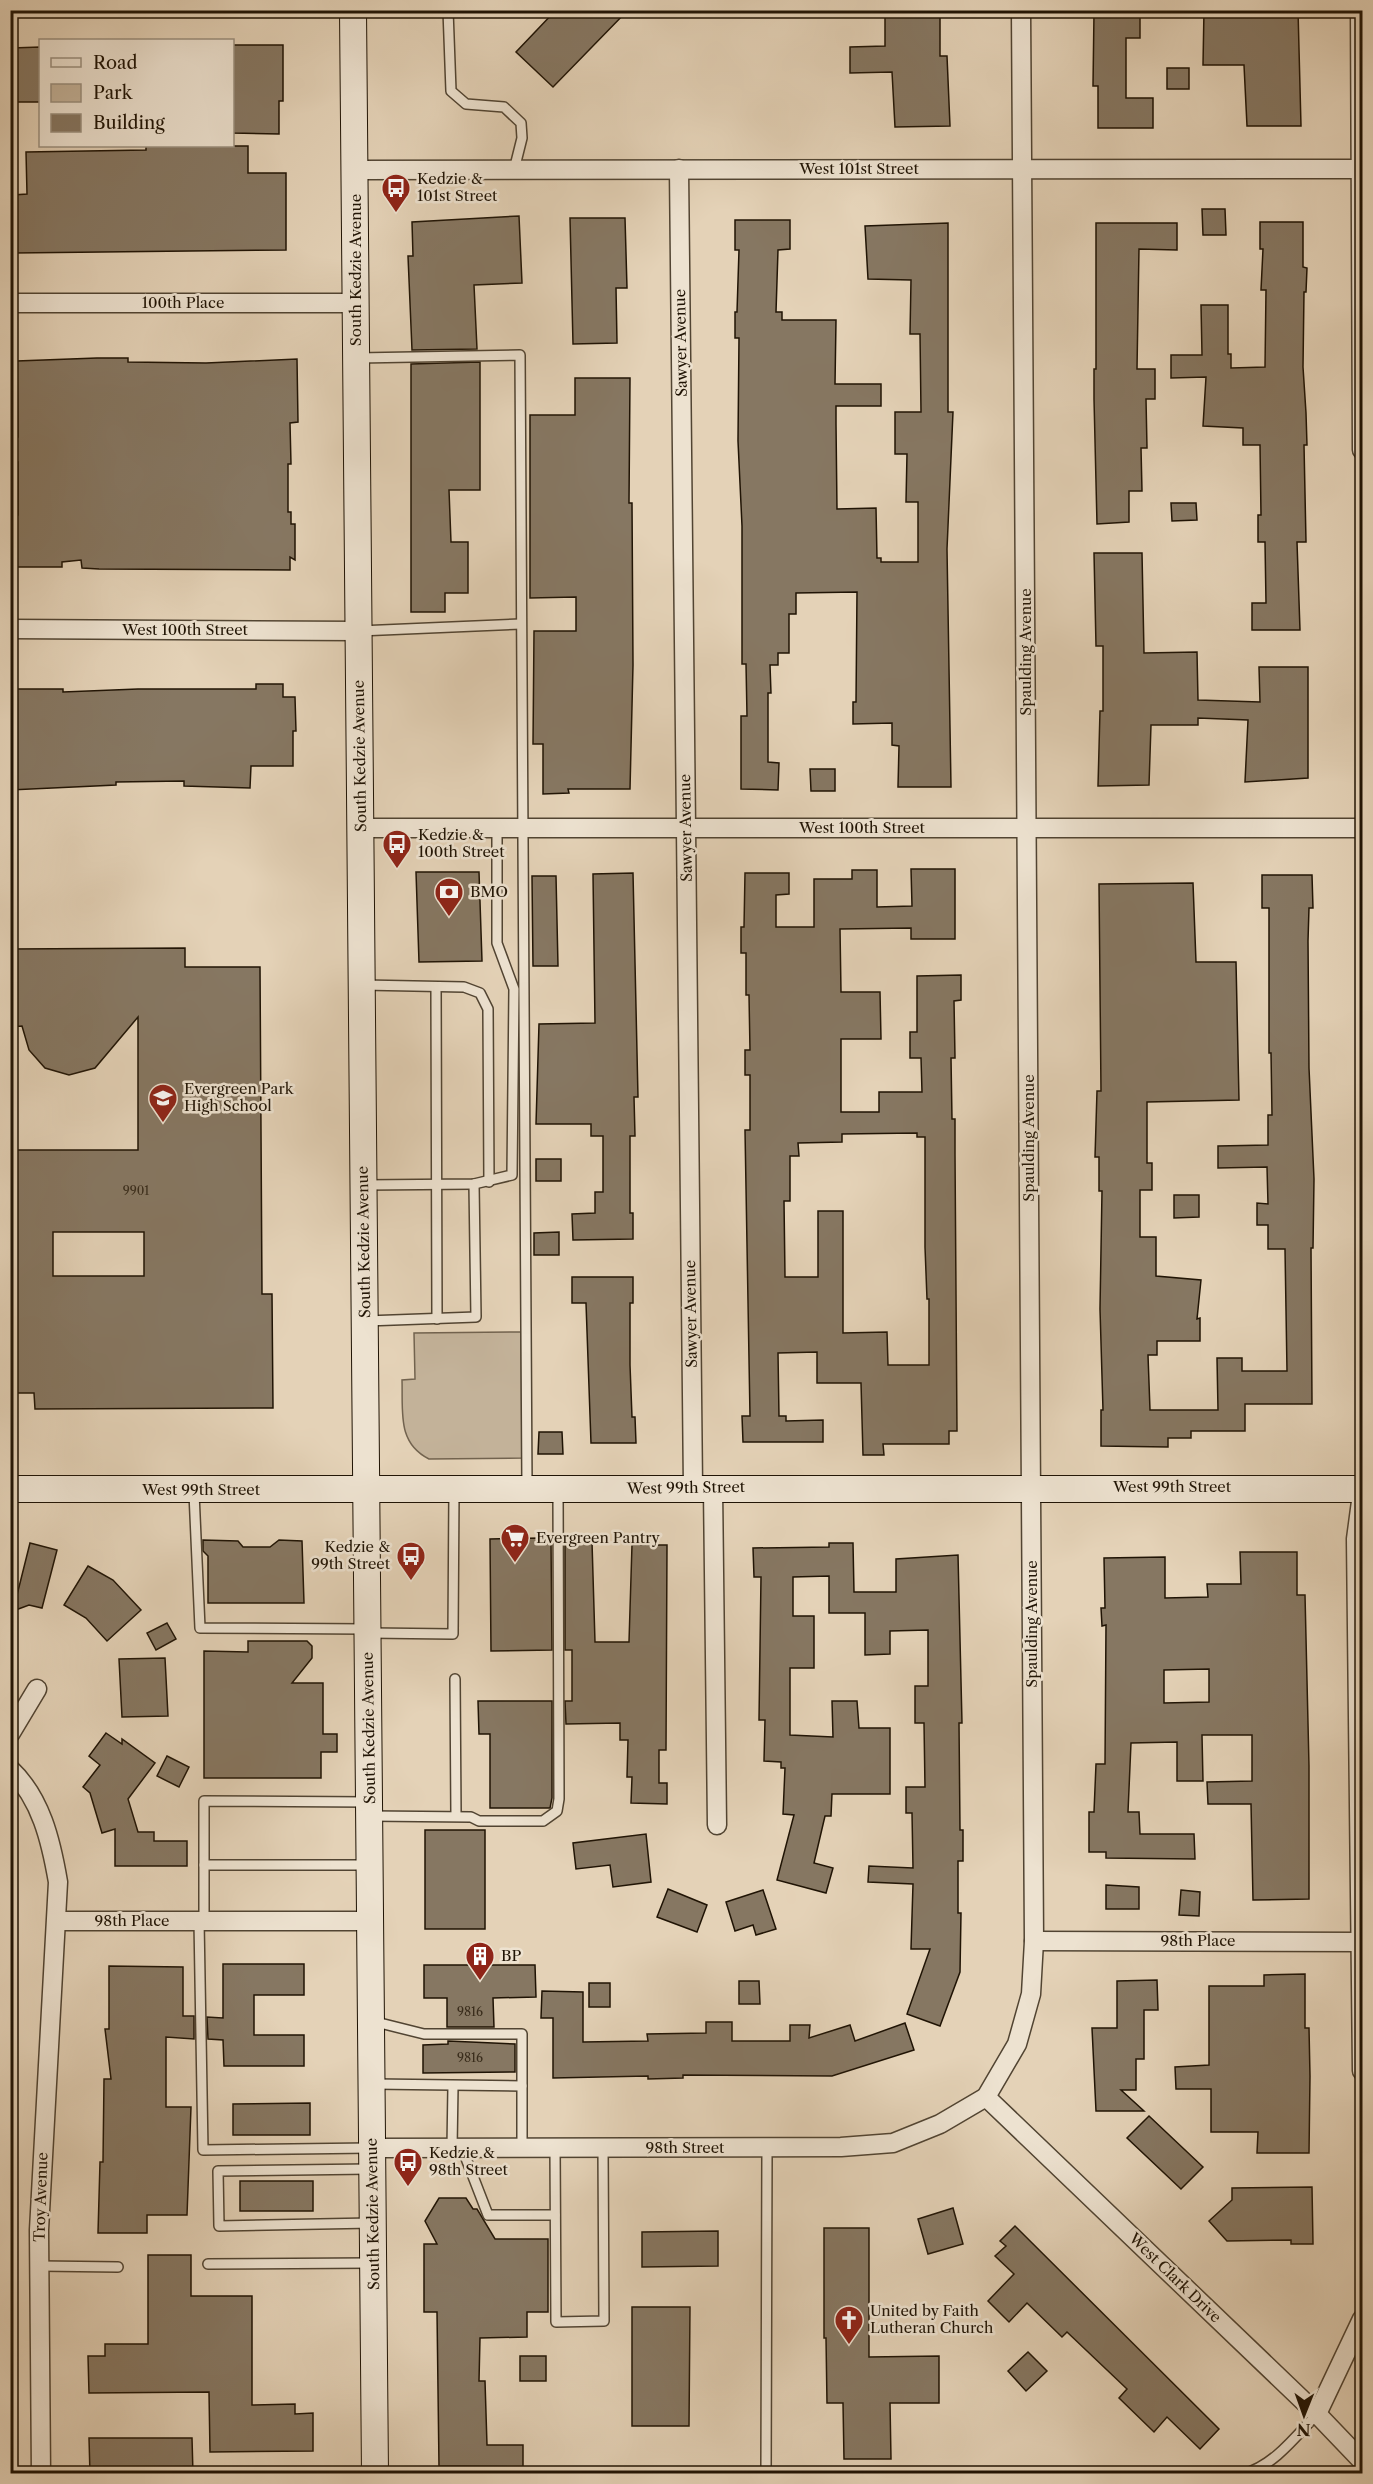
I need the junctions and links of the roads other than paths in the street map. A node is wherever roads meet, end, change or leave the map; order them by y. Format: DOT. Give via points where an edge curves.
graph roads {
  1 [pos="353,10"];
  2 [pos="448,10"];
  3 [pos="1021,10"];
  4 [pos="1360,10"];
  5 [pos="1023,169"];
  6 [pos="1362,169"];
  7 [pos="355,170"];
  8 [pos="514,170"];
  9 [pos="679,170"];
  10 [pos="10,303"];
  11 [pos="356,303"];
  12 [pos="356,358"];
  13 [pos="1362,450"];
  14 [pos="521,624"];
  15 [pos="10,629"];
  16 [pos="359,631"];
  17 [pos="361,828"];
  18 [pos="497,828"];
  19 [pos="523,828"];
  20 [pos="686,828"];
  21 [pos="1027,828"];
  22 [pos="1362,828"];
  23 [pos="362,985"];
  24 [pos="436,987"];
  25 [pos="489,1182"];
  26 [pos="436,1184"];
  27 [pos="474,1184"];
  28 [pos="364,1185"];
  29 [pos="437,1318"];
  30 [pos="365,1321"];
  31 [pos="1031,1486"];
  32 [pos="703,1488"];
  33 [pos="10,1489"];
  34 [pos="1362,1489"];
  35 [pos="194,1490"];
  36 [pos="527,1490"];
  37 [pos="558,1490"];
  38 [pos="454,1491"];
  39 [pos="367,1492"];
  40 [pos="1362,1494"];
  41 [pos="368,1631"];
  42 [pos="455,1679"];
  43 [pos="38,1689"];
  44 [pos="10,1734"];
  45 [pos="10,1769"];
  46 [pos="369,1809"];
  47 [pos="456,1816"];
  48 [pos="717,1825"];
  49 [pos="204,1865"];
  50 [pos="370,1865"];
  51 [pos="57,1921"];
  52 [pos="202,1921"];
  53 [pos="370,1921"];
  54 [pos="1034,1941"];
  55 [pos="1362,1942"];
  56 [pos="371,2021"];
  57 [pos="1362,2071"];
  58 [pos="372,2084"];
  59 [pos="453,2086"];
  60 [pos="522,2086"];
  61 [pos="986,2097"];
  62 [pos="457,2148"];
  63 [pos="522,2148"];
  64 [pos="555,2148"];
  65 [pos="603,2148"];
  66 [pos="767,2148"];
  67 [pos="373,2158"];
  68 [pos="555,2216"];
  69 [pos="373,2223"];
  70 [pos="374,2263"];
  71 [pos="208,2264"];
  72 [pos="40,2266"];
  73 [pos="118,2267"];
  74 [pos="1362,2319"];
  75 [pos="1317,2414"];
  76 [pos="1362,2461"];
  77 [pos="41,2474"];
  78 [pos="375,2474"];
  79 [pos="766,2474"];
  80 [pos="1243,2474"];
  1 -- 7 [label="main road, South Kedzie Avenue"];
  2 -- 8 [label="lane" via="451,91 466,104 504,107 521,123 522,138"];
  3 -- 5 [label="street, Spaulding Avenue"];
  4 -- 6 [label="street"];
  5 -- 6 [label="street, West 101st Street"];
  5 -- 9 [label="street, West 101st Street"];
  5 -- 21 [label="street, Spaulding Avenue"];
  6 -- 13 [label="street"];
  7 -- 8 [label="street, West 101st Street"];
  7 -- 11 [label="main road, South Kedzie Avenue"];
  8 -- 9 [label="street, West 101st Street"];
  9 -- 20 [label="street, Sawyer Avenue"];
  10 -- 11 [label="street, 100th Place"];
  11 -- 12 [label="main road, South Kedzie Avenue"];
  12 -- 14 [label="lane" via="520,355"];
  12 -- 16 [label="main road, South Kedzie Avenue"];
  14 -- 16 [label="lane"];
  14 -- 19 [label="lane"];
  15 -- 16 [label="street, West 100th Street"];
  16 -- 17 [label="main road, South Kedzie Avenue"];
  17 -- 18 [label="street, West 100th Street"];
  17 -- 23 [label="main road, South Kedzie Avenue"];
  18 -- 19 [label="street, West 100th Street"];
  18 -- 25 [label="lane" via="497,943 514,989 512,1175"];
  19 -- 20 [label="street, West 100th Street"];
  19 -- 36 [label="lane"];
  20 -- 21 [label="street, West 100th Street"];
  20 -- 32 [label="street, Sawyer Avenue"];
  21 -- 22 [label="street, West 100th Street"];
  21 -- 31 [label="street, Spaulding Avenue"];
  23 -- 24 [label="lane"];
  23 -- 28 [label="main road, South Kedzie Avenue"];
  24 -- 25 [label="lane" via="464,987 480,993 488,1009"];
  24 -- 26 [label="lane"];
  25 -- 27 [label="lane"];
  26 -- 27 [label="lane"];
  26 -- 28 [label="lane"];
  26 -- 29 [label="lane"];
  27 -- 29 [label="lane" via="476,1317"];
  28 -- 30 [label="main road, South Kedzie Avenue"];
  29 -- 30 [label="lane"];
  30 -- 39 [label="main road, South Kedzie Avenue"];
  31 -- 32 [label="main road, West 99th Street"];
  31 -- 34 [label="main road, West 99th Street"];
  31 -- 54 [label="street, Spaulding Avenue"];
  32 -- 37 [label="main road, West 99th Street"];
  32 -- 48 [label="street, Sawyer Avenue"];
  33 -- 35 [label="main road, West 99th Street"];
  35 -- 39 [label="main road, West 99th Street"];
  35 -- 41 [label="lane" via="200,1628"];
  36 -- 37 [label="main road, West 99th Street"];
  36 -- 38 [label="main road, West 99th Street"];
  37 -- 47 [label="lane" via="557,1810 543,1821 479,1821"];
  38 -- 39 [label="main road, West 99th Street"];
  38 -- 41 [label="lane" via="453,1634"];
  39 -- 41 [label="main road, South Kedzie Avenue"];
  40 -- 55 [label="street" via="1356,1539"];
  41 -- 46 [label="main road, South Kedzie Avenue"];
  42 -- 47 [label="lane"];
  43 -- 44 [label="street"];
  45 -- 51 [label="street" via="23,1781 52,1845 58,1882"];
  46 -- 47 [label="lane"];
  46 -- 49 [label="lane" via="204,1802"];
  46 -- 50 [label="main road, South Kedzie Avenue"];
  49 -- 50 [label="lane"];
  49 -- 52 [label="lane"];
  50 -- 53 [label="main road, South Kedzie Avenue"];
  51 -- 52 [label="street, 98th Place"];
  51 -- 72 [label="street, Troy Avenue"];
  52 -- 53 [label="street, 98th Place"];
  52 -- 67 [label="lane" via="202,2150"];
  53 -- 56 [label="main road, South Kedzie Avenue"];
  54 -- 55 [label="street, 98th Place"];
  54 -- 61 [label="street, Spaulding Avenue" via="1031,1994 1017,2044"];
  55 -- 57 [label="street"];
  56 -- 58 [label="main road, South Kedzie Avenue"];
  56 -- 60 [label="lane" via="424,2034 522,2034"];
  58 -- 59 [label="lane"];
  58 -- 67 [label="main road, South Kedzie Avenue"];
  59 -- 60 [label="lane"];
  59 -- 62 [label="lane"];
  60 -- 63 [label="lane"];
  61 -- 66 [label="street, 98th Street" via="940,2124 893,2142"];
  61 -- 75 [label="street, West Clark Drive"];
  62 -- 63 [label="street, 98th Street"];
  62 -- 67 [label="street, 98th Street"];
  62 -- 68 [label="lane" via="488,2215"];
  63 -- 64 [label="street, 98th Street"];
  64 -- 65 [label="street, 98th Street"];
  64 -- 68 [label="lane"];
  65 -- 66 [label="street, 98th Street"];
  65 -- 68 [label="lane" via="604,2322 556,2322"];
  66 -- 79 [label="lane"];
  67 -- 69 [label="main road, South Kedzie Avenue"];
  67 -- 69 [label="lane" via="218,2171 219,2226"];
  69 -- 70 [label="main road, South Kedzie Avenue"];
  70 -- 71 [label="lane"];
  70 -- 78 [label="main road, South Kedzie Avenue"];
  72 -- 73 [label="lane"];
  72 -- 77 [label="street, Troy Avenue"];
  74 -- 75 [label="street"];
  75 -- 76 [label="street, West Clark Drive"];
  75 -- 80 [label="lane" via="1280,2453"];
}
